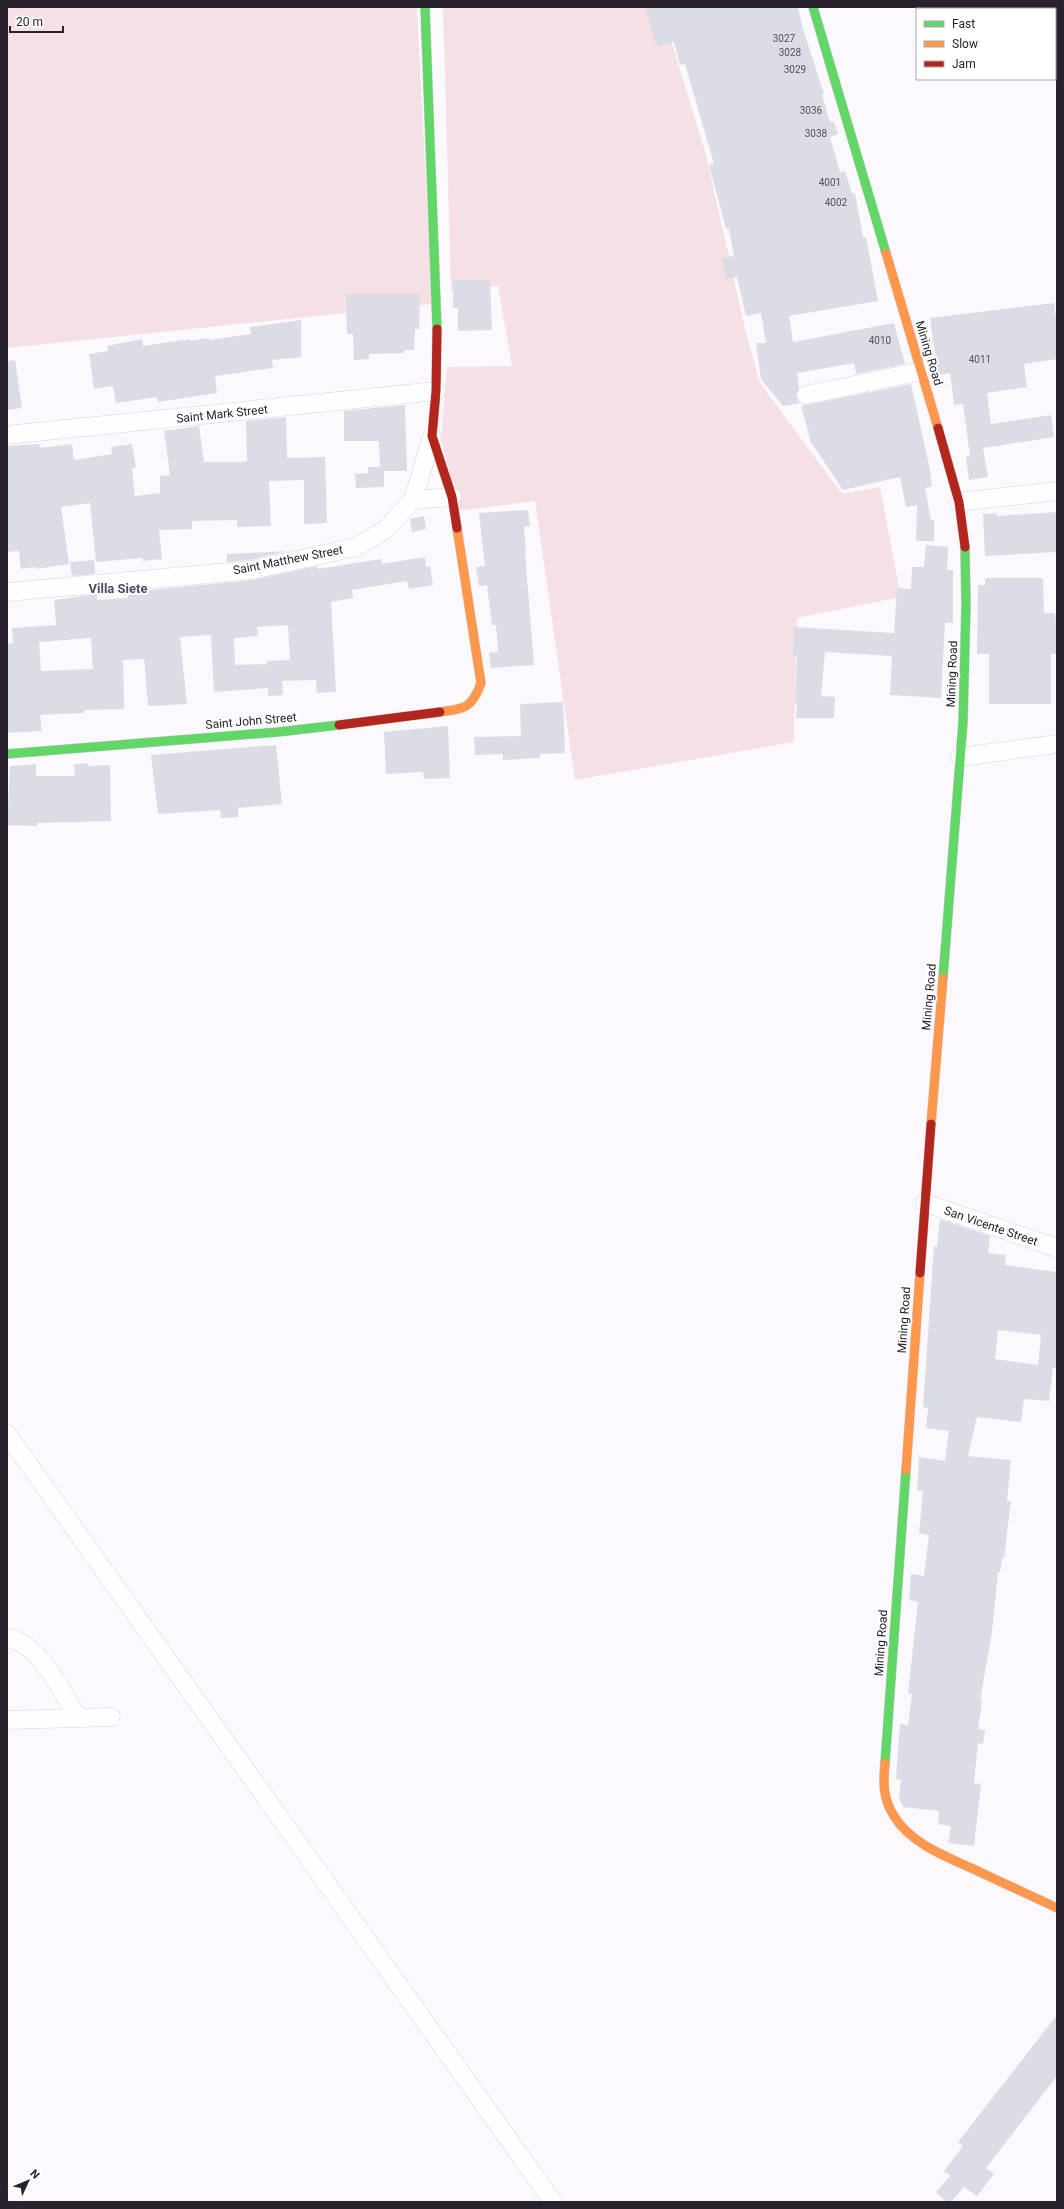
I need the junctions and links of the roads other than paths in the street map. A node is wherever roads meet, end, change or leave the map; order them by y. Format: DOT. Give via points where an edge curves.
graph roads {
  1 [pos="425,7"];
  2 [pos="812,7"];
  3 [pos="922,371"];
  4 [pos="436,391"];
  5 [pos="806,395"];
  6 [pos="7,435"];
  7 [pos="432,436"];
  8 [pos="1057,491"];
  9 [pos="452,497"];
  10 [pos="413,500"];
  11 [pos="959,502"];
  12 [pos="7,592"];
  13 [pos="1057,744"];
  14 [pos="7,754"];
  15 [pos="960,757"];
  16 [pos="925,1203"];
  17 [pos="1057,1248"];
  18 [pos="7,1434"];
  19 [pos="7,1638"];
  20 [pos="110,1717"];
  21 [pos="78,1718"];
  22 [pos="7,1720"];
  23 [pos="1057,1908"];
  24 [pos="553,2202"];
  1 -- 4 [label="street" via="437,300"];
  2 -- 3 [label="street, Mining Road"];
  3 -- 5 [label="street"];
  3 -- 11 [label="street, Mining Road"];
  4 -- 6 [label="street, Saint Mark Street"];
  4 -- 7 [label="street"];
  7 -- 9 [label="street"];
  7 -- 10 [label="street, Saint Matthew Street"];
  8 -- 11 [label="street"];
  9 -- 10 [label="street"];
  9 -- 14 [label="street, Saint John Street" via="481,683 475,700 460,710 278,732"];
  10 -- 12 [label="street, Saint Matthew Street" via="385,530 356,547 252,570"];
  11 -- 15 [label="street, Mining Road" via="965,550 966,605"];
  13 -- 15 [label="street"];
  15 -- 16 [label="street, Mining Road"];
  16 -- 17 [label="street, San Vicente Street"];
  16 -- 23 [label="street, Mining Road" via="883,1788 892,1816 902,1829 916,1839 940,1853"];
  18 -- 24 [label="street"];
  19 -- 21 [label="street" via="23,1642 34,1652"];
  20 -- 21 [label="street"];
  21 -- 22 [label="street"];
}
